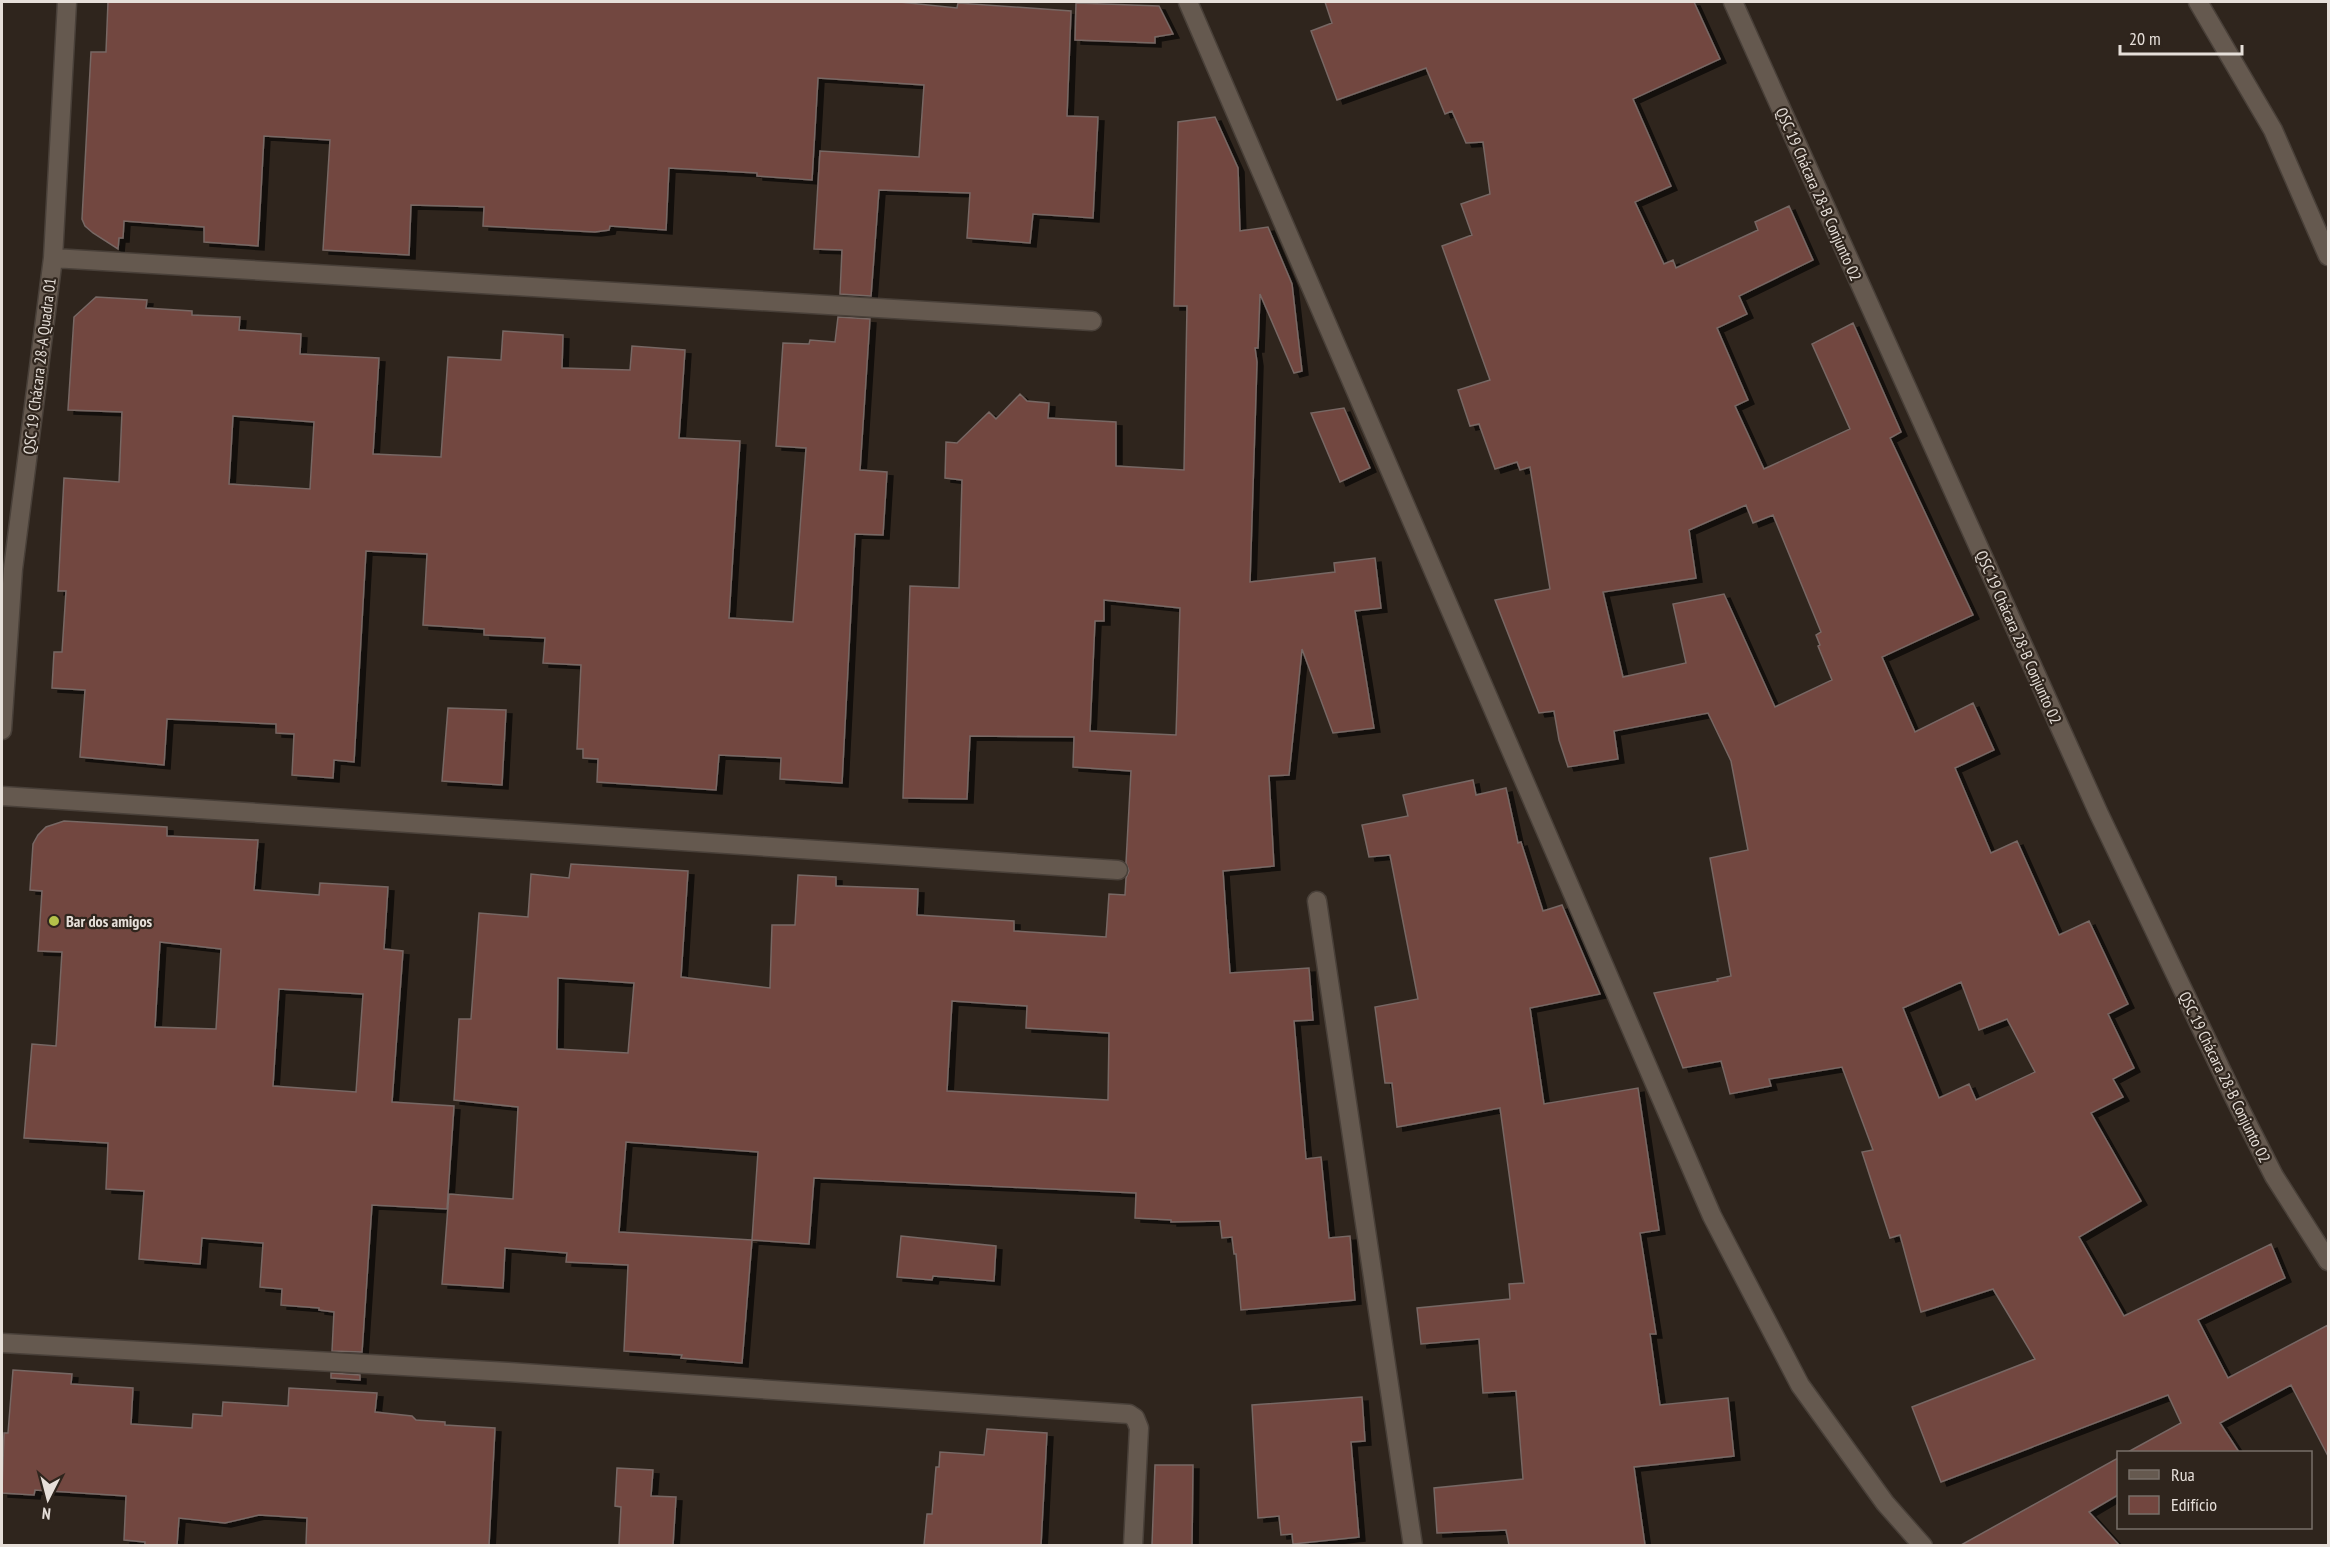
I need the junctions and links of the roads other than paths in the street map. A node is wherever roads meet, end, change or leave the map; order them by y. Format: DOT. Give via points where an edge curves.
graph roads {
  1 [pos="67,2"];
  2 [pos="1188,2"];
  3 [pos="1733,2"];
  4 [pos="2198,2"];
  5 [pos="2328,256"];
  6 [pos="52,258"];
  7 [pos="1092,321"];
  8 [pos="7,568"];
  9 [pos="2,730"];
  10 [pos="2,796"];
  11 [pos="1118,870"];
  12 [pos="1317,901"];
  13 [pos="2328,1261"];
  14 [pos="2,1342"];
  15 [pos="1133,1545"];
  16 [pos="1413,1545"];
  17 [pos="1923,1545"];
  1 -- 6 [label="street, QSC 19 Chácara 28-A Quadra 01"];
  2 -- 17 [label="street" via="1712,1216 1800,1384 1885,1503"];
  3 -- 13 [label="street, QSC 19 Chácara 28-B Conjunto 02" via="2104,825 2274,1176"];
  4 -- 5 [label="street" via="2273,130"];
  6 -- 7 [label="street"];
  6 -- 8 [label="street, QSC 19 Chácara 28-A Quadra 01"];
  8 -- 9 [label="street, QSC 19 Chácara 28-A Quadra 01"];
  10 -- 11 [label="street"];
  12 -- 16 [label="street"];
  14 -- 15 [label="street" via="1129,1414 1139,1428"];
}
